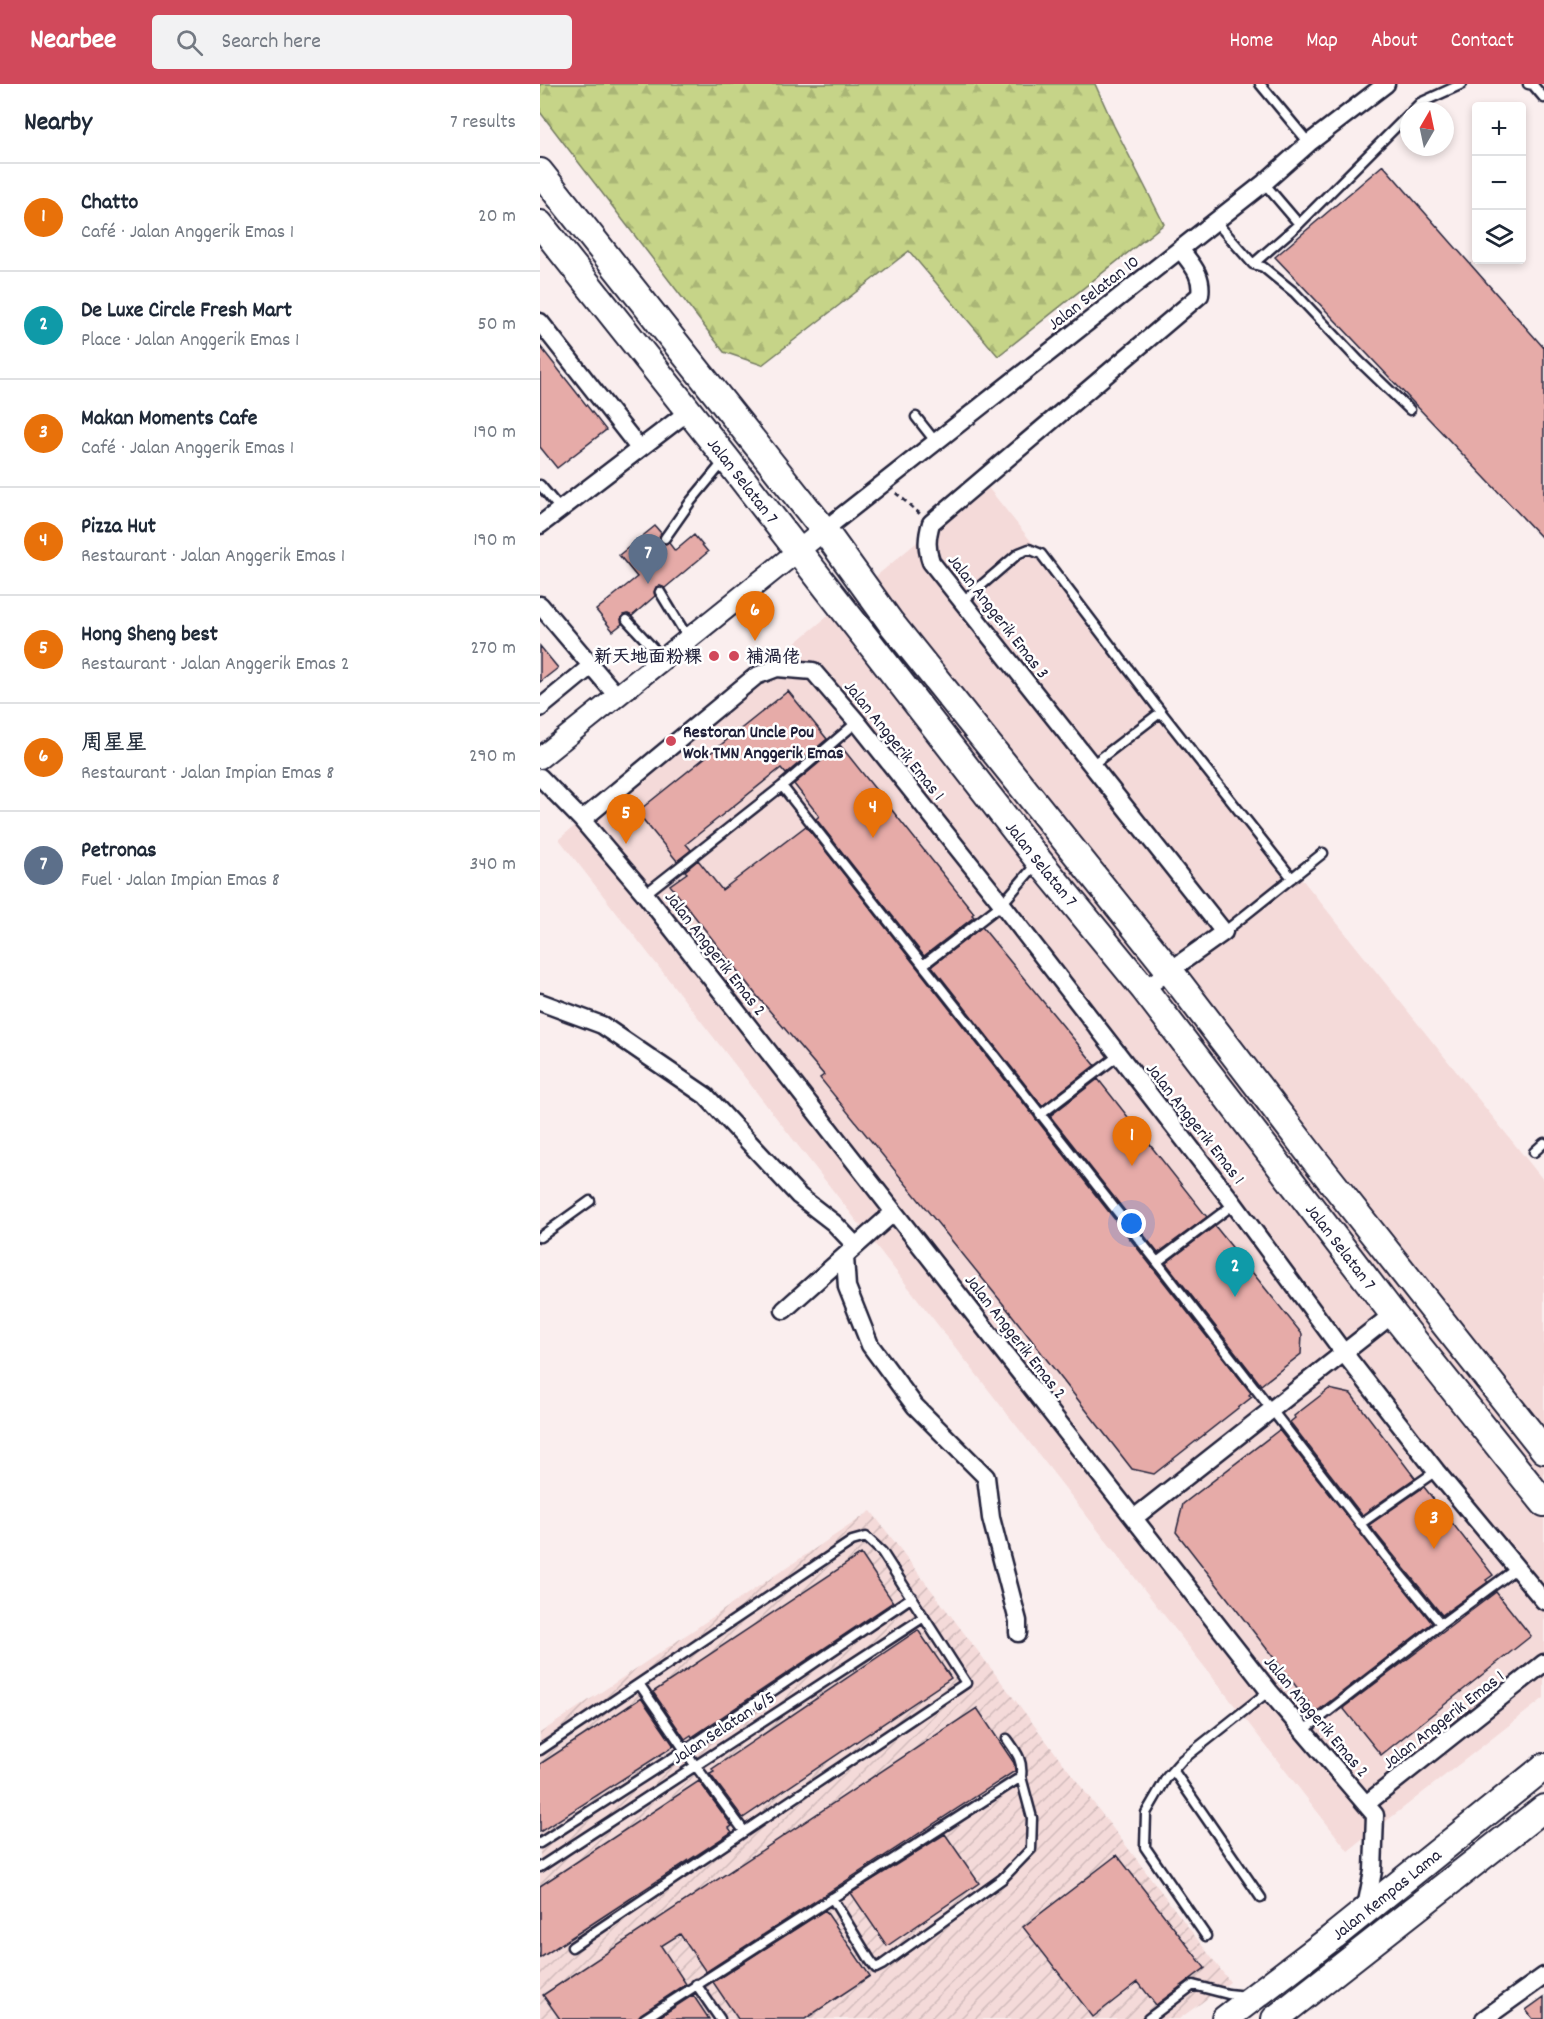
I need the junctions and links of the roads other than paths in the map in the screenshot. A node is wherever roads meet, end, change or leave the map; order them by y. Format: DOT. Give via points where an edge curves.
graph roads {
  1 [pos="1260,84"];
  2 [pos="1462,84"];
  3 [pos="1528,84"];
  4 [pos="1381,85"];
  5 [pos="1544,98"];
  6 [pos="1422,102"];
  7 [pos="1400,122"];
  8 [pos="1309,143"];
  9 [pos="540,172"];
  10 [pos="1264,183"];
  11 [pos="1215,221"];
  12 [pos="540,224"];
  13 [pos="1299,224"];
  14 [pos="1180,249"];
  15 [pos="1253,264"];
  16 [pos="540,322"];
  17 [pos="1410,410"];
  18 [pos="689,411"];
  19 [pos="916,417"];
  20 [pos="935,441"];
  21 [pos="639,448"];
  22 [pos="726,458"];
  23 [pos="540,485"];
  24 [pos="560,509"];
  25 [pos="540,525"];
  26 [pos="824,531"];
  27 [pos="665,538"];
  28 [pos="798,551"];
  29 [pos="660,592"];
  30 [pos="962,602"];
  31 [pos="540,605"];
  32 [pos="627,620"];
  33 [pos="689,639"];
  34 [pos="663,659"];
  35 [pos="591,666"];
  36 [pos="617,696"];
  37 [pos="540,708"];
  38 [pos="1161,712"];
  39 [pos="857,722"];
  40 [pos="540,758"];
  41 [pos="1092,765"];
  42 [pos="540,777"];
  43 [pos="782,786"];
  44 [pos="582,820"];
  45 [pos="1323,853"];
  46 [pos="1039,861"];
  47 [pos="1292,878"];
  48 [pos="645,894"];
  49 [pos="1002,904"];
  50 [pos="1224,932"];
  51 [pos="924,965"];
  52 [pos="1169,970"];
  53 [pos="1144,989"];
  54 [pos="540,1002"];
  55 [pos="1119,1055"];
  56 [pos="1040,1115"];
  57 [pos="1544,1143"];
  58 [pos="1534,1152"];
  59 [pos="590,1201"];
  60 [pos="1234,1204"];
  61 [pos="894,1212"];
  62 [pos="540,1237"];
  63 [pos="851,1252"];
  64 [pos="1156,1262"];
  65 [pos="784,1310"];
  66 [pos="1393,1314"];
  67 [pos="1344,1353"];
  68 [pos="1273,1410"];
  69 [pos="1544,1450"];
  70 [pos="1436,1471"];
  71 [pos="1544,1503"];
  72 [pos="1134,1518"];
  73 [pos="1360,1524"];
  74 [pos="1517,1568"];
  75 [pos="912,1597"];
  76 [pos="1544,1601"];
  77 [pos="924,1617"];
  78 [pos="1441,1624"];
  79 [pos="1018,1633"];
  80 [pos="1544,1664"];
  81 [pos="640,1685"];
  82 [pos="1269,1690"];
  83 [pos="1303,1731"];
  84 [pos="1007,1739"];
  85 [pos="540,1750"];
  86 [pos="685,1750"];
  87 [pos="695,1765"];
  88 [pos="1544,1767"];
  89 [pos="1173,1770"];
  90 [pos="1021,1777"];
  91 [pos="1366,1804"];
  92 [pos="1544,1808"];
  93 [pos="744,1831"];
  94 [pos="540,1843"];
  95 [pos="540,1867"];
  96 [pos="832,1898"];
  97 [pos="1262,1898"];
  98 [pos="1206,1936"];
  99 [pos="1334,1936"];
  100 [pos="572,1947"];
  101 [pos="1544,1976"];
  102 [pos="696,1984"];
  103 [pos="1253,1996"];
  104 [pos="1507,2013"];
  105 [pos="644,2019"];
  106 [pos="720,2019"];
  107 [pos="1148,2019"];
  108 [pos="1225,2019"];
  109 [pos="1275,2019"];
  110 [pos="1484,2019"];
  1 -- 8 [label="lane"];
  2 -- 6 [label="lane"];
  3 -- 5 [label="lane"];
  4 -- 8 [label="street, Jalan Selatan 10"];
  7 -- 13 [label="lane"];
  8 -- 10 [label="street, Jalan Selatan 10"];
  9 -- 26 [label="main road, Jalan Selatan 7"];
  10 -- 11 [label="street, Jalan Selatan 10"];
  10 -- 13 [label="lane"];
  11 -- 14 [label="street, Jalan Selatan 10"];
  11 -- 15 [label="lane"];
  12 -- 18 [label="main road, Jalan Selatan 7"];
  13 -- 15 [label="lane"];
  14 -- 20 [label="street, Jalan Selatan 10"];
  14 -- 30 [label="street, Jalan Anggerik Emas 3" via="1198,272 1202,283 1200,296 931,523 927,549 931,562"];
  15 -- 17 [label="lane" via="1263,267 1295,293"];
  16 -- 21 [label="street"];
  18 -- 21 [label="street"];
  18 -- 22 [label="main road, Jalan Selatan 7"];
  19 -- 20 [label="lane"];
  20 -- 26 [label="street, Jalan Selatan 10"];
  21 -- 24 [label="street"];
  22 -- 27 [label="lane"];
  22 -- 28 [label="main road, Jalan Selatan 7"];
  23 -- 24 [label="lane"];
  24 -- 25 [label="street"];
  26 -- 28 [label="street"];
  26 -- 52 [label="main road, Jalan Selatan 7" via="897,631"];
  28 -- 33 [label="street"];
  28 -- 46 [label="main road, Jalan Selatan 7"];
  29 -- 33 [label="lane"];
  30 -- 38 [label="lane" via="1019,553 1029,549 1041,554"];
  30 -- 41 [label="street, Jalan Anggerik Emas 3"];
  31 -- 35 [label="street"];
  32 -- 34 [label="lane"];
  33 -- 34 [label="street"];
  34 -- 36 [label="street"];
  35 -- 36 [label="street"];
  35 -- 37 [label="street"];
  36 -- 40 [label="street"];
  38 -- 41 [label="lane"];
  38 -- 47 [label="lane"];
  39 -- 43 [label="lane"];
  39 -- 44 [label="street, Jalan Anggerik Emas 1" via="813,671 777,668 756,675"];
  39 -- 49 [label="street, Jalan Anggerik Emas 1"];
  41 -- 50 [label="street, Jalan Anggerik Emas 3"];
  42 -- 44 [label="street, Jalan Anggerik Emas 2"];
  43 -- 48 [label="lane"];
  43 -- 51 [label="lane"];
  44 -- 48 [label="street, Jalan Anggerik Emas 2"];
  45 -- 47 [label="lane"];
  46 -- 49 [label="lane"];
  46 -- 53 [label="main road, Jalan Selatan 7"];
  47 -- 50 [label="lane"];
  48 -- 61 [label="street, Jalan Anggerik Emas 2"];
  49 -- 51 [label="lane"];
  49 -- 55 [label="street, Jalan Anggerik Emas 1"];
  50 -- 52 [label="street"];
  51 -- 56 [label="lane"];
  52 -- 53 [label="street"];
  52 -- 69 [label="main road, Jalan Selatan 7" via="1312,1158"];
  53 -- 66 [label="main road, Jalan Selatan 7"];
  54 -- 63 [label="street" via="602,1025 706,1096 799,1196 834,1223"];
  55 -- 56 [label="lane"];
  55 -- 60 [label="street, Jalan Anggerik Emas 1"];
  56 -- 64 [label="lane"];
  57 -- 58 [label="lane"];
  59 -- 62 [label="lane"];
  60 -- 64 [label="lane"];
  60 -- 67 [label="street, Jalan Anggerik Emas 1"];
  61 -- 63 [label="street"];
  61 -- 72 [label="street, Jalan Anggerik Emas 2"];
  63 -- 65 [label="street"];
  63 -- 79 [label="street" via="847,1287 870,1345 915,1406 986,1477 991,1518"];
  64 -- 68 [label="lane"];
  66 -- 67 [label="street"];
  66 -- 71 [label="main road, Jalan Selatan 7"];
  67 -- 68 [label="street"];
  67 -- 70 [label="street, Jalan Anggerik Emas 1"];
  68 -- 72 [label="street"];
  68 -- 73 [label="lane"];
  70 -- 73 [label="lane"];
  70 -- 74 [label="street, Jalan Anggerik Emas 1"];
  72 -- 82 [label="street, Jalan Anggerik Emas 2"];
  73 -- 78 [label="lane"];
  74 -- 76 [label="street, Jalan Anggerik Emas 1"];
  74 -- 78 [label="lane"];
  75 -- 77 [label="lane"];
  75 -- 81 [label="lane" via="882,1552 866,1537 852,1541"];
  75 -- 86 [label="lane"];
  77 -- 87 [label="lane, Jalan Selatan 6/5"];
  77 -- 93 [label="lane" via="966,1683"];
  78 -- 83 [label="lane"];
  80 -- 91 [label="street, Jalan Anggerik Emas 1"];
  81 -- 85 [label="lane"];
  81 -- 86 [label="lane"];
  82 -- 83 [label="street, Jalan Anggerik Emas 2"];
  82 -- 89 [label="lane"];
  83 -- 91 [label="street, Jalan Anggerik Emas 2"];
  84 -- 90 [label="lane" via="1021,1758"];
  86 -- 87 [label="lane"];
  86 -- 94 [label="lane"];
  87 -- 93 [label="lane"];
  87 -- 95 [label="lane, Jalan Selatan 6/5"];
  88 -- 99 [label="main road, Jalan Kempas Lama"];
  89 -- 97 [label="lane"];
  89 -- 98 [label="lane" via="1146,1813 1145,1847"];
  90 -- 96 [label="lane"];
  90 -- 96 [label="lane" via="1032,1818 1030,1849 1002,1879 882,1965 876,1968 870,1960"];
  91 -- 99 [label="street, Jalan Anggerik Emas 2" via="1375,1815 1373,1871 1367,1902"];
  92 -- 109 [label="main road, Jalan Kempas Lama"];
  93 -- 100 [label="lane"];
  96 -- 102 [label="lane"];
  99 -- 103 [label="main road, Jalan Kempas Lama"];
  101 -- 104 [label="street"];
  102 -- 105 [label="lane"];
  102 -- 106 [label="lane"];
  103 -- 107 [label="lane" via="1192,1985"];
  103 -- 108 [label="main road, Jalan Kempas Lama"];
  104 -- 110 [label="street"];
}
